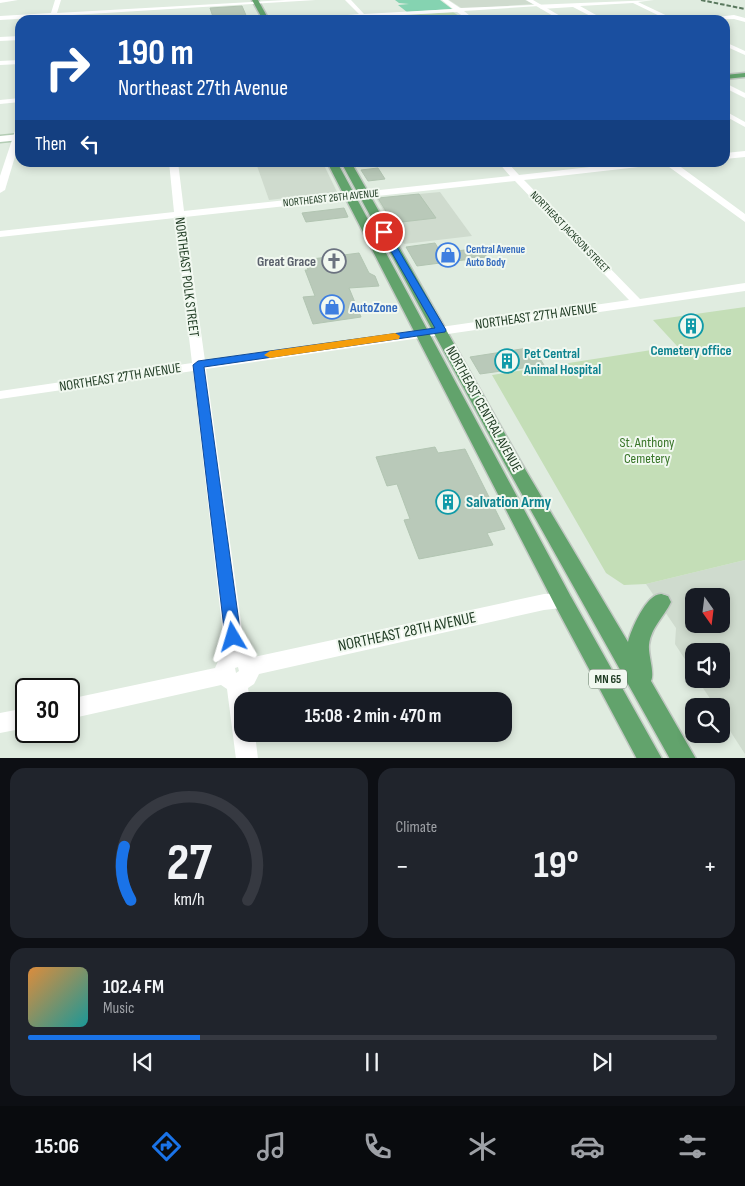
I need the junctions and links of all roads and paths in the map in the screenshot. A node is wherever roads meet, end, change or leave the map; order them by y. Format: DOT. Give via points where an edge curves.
graph roads {
  1 [pos="15,0"];
  2 [pos="58,0"];
  3 [pos="155,0"];
  4 [pos="313,0"];
  5 [pos="348,0"];
  6 [pos="445,0"];
  7 [pos="529,0"];
  8 [pos="651,0"];
  9 [pos="0,1"];
  10 [pos="632,1"];
  11 [pos="253,2"];
  12 [pos="573,5"];
  13 [pos="540,6"];
  14 [pos="156,9"];
  15 [pos="459,10"];
  16 [pos="54,15"];
  17 [pos="87,15"];
  18 [pos="157,15"];
  19 [pos="257,15"];
  20 [pos="262,15"];
  21 [pos="362,15"];
  22 [pos="400,15"];
  23 [pos="466,15"];
  24 [pos="555,15"];
  25 [pos="592,15"];
  26 [pos="662,15"];
  27 [pos="0,18"];
  28 [pos="15,18"];
  29 [pos="730,18"];
  30 [pos="745,20"];
  31 [pos="15,38"];
  32 [pos="0,39"];
  33 [pos="745,44"];
  34 [pos="730,45"];
  35 [pos="730,47"];
  36 [pos="745,53"];
  37 [pos="15,62"];
  38 [pos="0,63"];
  39 [pos="745,75"];
  40 [pos="730,76"];
  41 [pos="730,88"];
  42 [pos="745,96"];
  43 [pos="15,100"];
  44 [pos="0,102"];
  45 [pos="730,116"];
  46 [pos="745,125"];
  47 [pos="15,137"];
  48 [pos="0,139"];
  49 [pos="15,146"];
  50 [pos="745,154"];
  51 [pos="730,156"];
  52 [pos="174,167"];
  53 [pos="335,167"];
  54 [pos="349,167"];
  55 [pos="506,167"];
  56 [pos="617,167"];
  57 [pos="675,167"];
  58 [pos="516,178"];
  59 [pos="0,190"];
  60 [pos="364,194"];
  61 [pos="350,196"];
  62 [pos="180,214"];
  63 [pos="745,218"];
  64 [pos="0,234"];
  65 [pos="745,287"];
  66 [pos="638,302"];
  67 [pos="432,331"];
  68 [pos="198,365"];
  69 [pos="0,394"];
  70 [pos="563,601"];
  71 [pos="661,602"];
  72 [pos="237,670"];
  73 [pos="239,692"];
  74 [pos="80,707"];
  75 [pos="15,720"];
  76 [pos="0,723"];
  77 [pos="664,724"];
  78 [pos="245,742"];
  79 [pos="247,758"];
  80 [pos="650,758"];
  81 [pos="684,758"];
  1 -- 9 [label="street"];
  2 -- 16 [label="street"];
  3 -- 14 [label="street"];
  4 -- 11 [label="street"];
  5 -- 21 [label="street"];
  6 -- 15 [label="street"];
  7 -- 13 [label="street"];
  8 -- 10 [label="street"];
  10 -- 12 [label="street"];
  10 -- 26 [label="street"];
  11 -- 14 [label="street"];
  11 -- 19 [label="main road"];
  11 -- 20 [label="main road"];
  12 -- 13 [label="street"];
  12 -- 25 [label="street"];
  13 -- 15 [label="street"];
  13 -- 24 [label="street"];
  14 -- 17 [label="street"];
  14 -- 18 [label="street"];
  15 -- 22 [label="street"];
  15 -- 23 [label="street"];
  27 -- 28 [label="street"];
  29 -- 30 [label="street"];
  31 -- 32 [label="street"];
  33 -- 34 [label="street"];
  35 -- 36 [label="street"];
  37 -- 38 [label="street"];
  39 -- 40 [label="main road"];
  41 -- 42 [label="street"];
  43 -- 44 [label="street"];
  45 -- 46 [label="street"];
  47 -- 48 [label="street"];
  49 -- 59 [label="street"];
  50 -- 51 [label="street"];
  52 -- 62 [label="street, NORTHEAST POLK STREET"];
  53 -- 61 [label="main road, NORTHEAST CENTRAL AVENUE / MN 65"];
  54 -- 60 [label="main road, NORTHEAST CENTRAL AVENUE / MN 65"];
  55 -- 58 [label="street, NORTHEAST JACKSON STREET"];
  56 -- 58 [label="street, NORTHEAST 26TH AVENUE"];
  57 -- 63 [label="street"];
  58 -- 60 [label="street, NORTHEAST 26TH AVENUE"];
  58 -- 66 [label="street, NORTHEAST JACKSON STREET"];
  60 -- 61 [label="street, NORTHEAST 26TH AVENUE"];
  60 -- 67 [label="main road, NORTHEAST CENTRAL AVENUE / MN 65"];
  61 -- 62 [label="street, NORTHEAST 26TH AVENUE"];
  61 -- 67 [label="main road, NORTHEAST CENTRAL AVENUE / MN 65"];
  62 -- 64 [label="street, NORTHEAST 26TH AVENUE"];
  62 -- 68 [label="street, NORTHEAST POLK STREET"];
  65 -- 66 [label="street, NORTHEAST 27TH AVENUE"];
  66 -- 67 [label="street, NORTHEAST 27TH AVENUE"];
  67 -- 68 [label="street, NORTHEAST 27TH AVENUE"];
  67 -- 70 [label="main road, NORTHEAST CENTRAL AVENUE / MN 65"];
  67 -- 77 [label="main road, NORTHEAST CENTRAL AVENUE / MN 65" via="514,464"];
  68 -- 69 [label="street, NORTHEAST 27TH AVENUE"];
  68 -- 72 [label="street, NORTHEAST POLK STREET"];
  70 -- 72 [label="street, NORTHEAST 28TH AVENUE" via="535,604"];
  70 -- 80 [label="main road, NORTHEAST CENTRAL AVENUE / MN 65"];
  71 -- 77 [label="main road" via="639,635 638,660"];
  72 -- 73 [label="street, NORTHEAST POLK STREET"];
  72 -- 74 [label="street, NORTHEAST 28TH AVENUE"];
  75 -- 76 [label="street"];
  77 -- 81 [label="main road, NORTHEAST CENTRAL AVENUE / MN 65"];
  78 -- 79 [label="street"];
}
